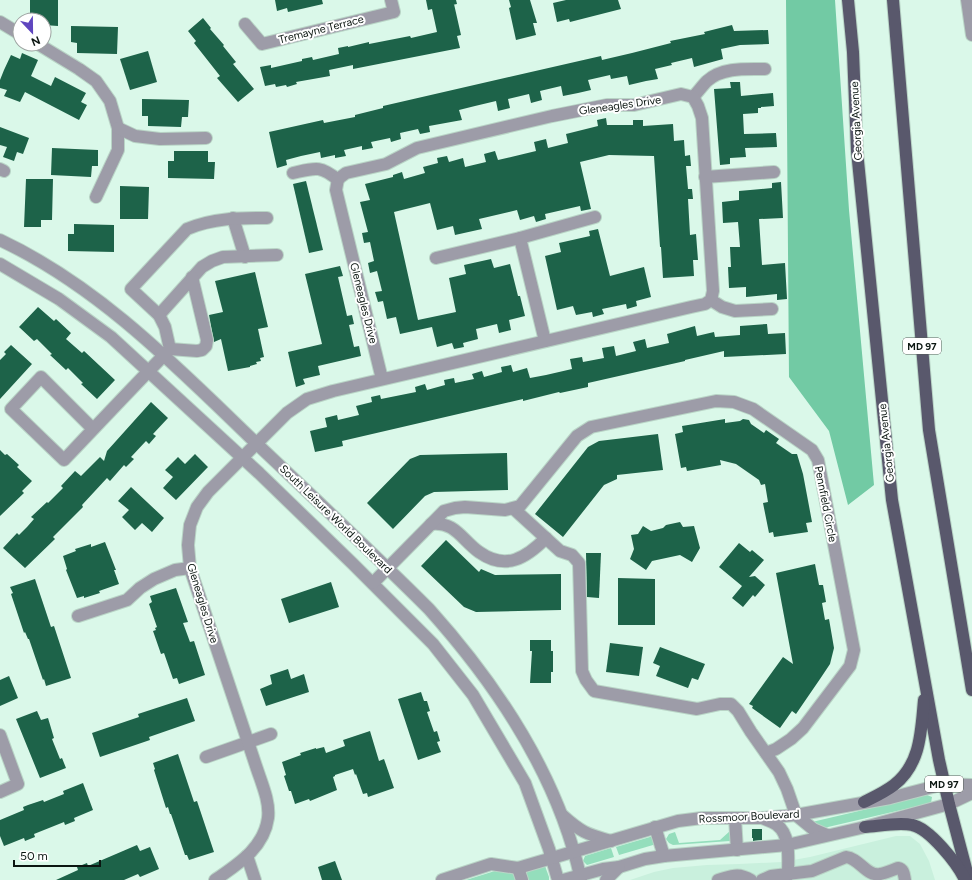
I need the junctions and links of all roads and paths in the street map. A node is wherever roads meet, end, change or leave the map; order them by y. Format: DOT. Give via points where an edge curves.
graph roads {
  1 [pos="391,0"];
  2 [pos="848,0"];
  3 [pos="893,0"];
  4 [pos="967,0"];
  5 [pos="0,23"];
  6 [pos="245,24"];
  7 [pos="12,30"];
  8 [pos="972,35"];
  9 [pos="51,52"];
  10 [pos="765,69"];
  11 [pos="693,98"];
  12 [pos="118,128"];
  13 [pos="206,138"];
  14 [pos="774,172"];
  15 [pos="294,173"];
  16 [pos="705,177"];
  17 [pos="338,180"];
  18 [pos="96,197"];
  19 [pos="595,217"];
  20 [pos="234,218"];
  21 [pos="267,218"];
  22 [pos="520,238"];
  23 [pos="0,240"];
  24 [pos="277,255"];
  25 [pos="245,257"];
  26 [pos="436,258"];
  27 [pos="0,264"];
  28 [pos="192,277"];
  29 [pos="711,300"];
  30 [pos="772,309"];
  31 [pos="159,315"];
  32 [pos="545,341"];
  33 [pos="167,352"];
  34 [pos="148,371"];
  35 [pos="382,379"];
  36 [pos="93,429"];
  37 [pos="256,443"];
  38 [pos="242,458"];
  39 [pos="514,508"];
  40 [pos="431,524"];
  41 [pos="546,538"];
  42 [pos="190,568"];
  43 [pos="387,569"];
  44 [pos="373,583"];
  45 [pos="78,616"];
  46 [pos="926,687"];
  47 [pos="972,690"];
  48 [pos="271,734"];
  49 [pos="0,735"];
  50 [pos="248,742"];
  51 [pos="766,752"];
  52 [pos="206,757"];
  53 [pos="944,784"];
  54 [pos="972,785"];
  55 [pos="0,792"];
  56 [pos="972,793"];
  57 [pos="864,802"];
  58 [pos="949,804"];
  59 [pos="560,814"];
  60 [pos="796,815"];
  61 [pos="735,818"];
  62 [pos="761,818"];
  63 [pos="655,827"];
  64 [pos="865,827"];
  65 [pos="827,835"];
  66 [pos="611,840"];
  67 [pos="787,845"];
  68 [pos="737,850"];
  69 [pos="574,852"];
  70 [pos="247,856"];
  71 [pos="664,856"];
  72 [pos="552,858"];
  73 [pos="862,866"];
  74 [pos="620,867"];
  75 [pos="518,868"];
  76 [pos="788,875"];
  77 [pos="581,878"];
  78 [pos="216,880"];
  79 [pos="255,880"];
  80 [pos="442,880"];
  81 [pos="522,880"];
  82 [pos="558,880"];
  83 [pos="563,880"];
  84 [pos="606,880"];
  85 [pos="718,880"];
  86 [pos="750,880"];
  87 [pos="762,880"];
  88 [pos="866,880"];
  89 [pos="906,880"];
  90 [pos="965,880"];
  91 [pos="969,880"];
  1 -- 6 [label="street, Tremayne Terrace" via="394,12 262,44"];
  2 -- 46 [label="main road, Georgia Avenue / MD 97" via="857,151 892,500"];
  3 -- 47 [label="main road, MD 97" via="930,430"];
  4 -- 8 [label="street"];
  5 -- 7 [label="street"];
  9 -- 12 [label="street" via="96,81 110,101"];
  10 -- 11 [label="street" via="721,73 708,80"];
  11 -- 16 [label="street" via="702,118"];
  11 -- 17 [label="street, Gleneagles Drive" via="681,94 634,105 607,105 552,116 417,148 386,164 346,174"];
  12 -- 13 [label="street" via="135,136 160,139"];
  12 -- 18 [label="street" via="118,150"];
  14 -- 16 [label="street"];
  15 -- 17 [label="street" via="320,168"];
  16 -- 29 [label="street" via="713,291"];
  17 -- 35 [label="street, Gleneagles Drive" via="336,190"];
  19 -- 22 [label="street"];
  20 -- 21 [label="street"];
  20 -- 25 [label="street"];
  20 -- 31 [label="street" via="199,224 186,230 131,289"];
  22 -- 26 [label="street"];
  22 -- 32 [label="street"];
  23 -- 33 [label="street, South Leisure World Boulevard" via="72,282"];
  24 -- 25 [label="street"];
  25 -- 28 [label="street" via="223,257 212,261"];
  27 -- 34 [label="street, South Leisure World Boulevard" via="59,300 111,337"];
  28 -- 31 [label="street"];
  28 -- 33 [label="street" via="207,340 206,346 197,351"];
  29 -- 30 [label="street" via="735,311"];
  29 -- 32 [label="street, Gleneagles Drive" via="691,308"];
  31 -- 33 [label="street" via="165,327"];
  32 -- 35 [label="street, Gleneagles Drive"];
  33 -- 34 [label="street"];
  33 -- 37 [label="street, South Leisure World Boulevard"];
  34 -- 36 [label="street"];
  34 -- 38 [label="street, South Leisure World Boulevard"];
  35 -- 37 [label="street, Gleneagles Drive" via="307,399 287,413"];
  36 -- 36 [label="street" via="41,377 11,409 64,460"];
  37 -- 38 [label="street, Gleneagles Drive"];
  37 -- 43 [label="street, South Leisure World Boulevard"];
  38 -- 42 [label="street, Gleneagles Drive" via="208,492 197,507 190,525"];
  38 -- 44 [label="street, South Leisure World Boulevard"];
  39 -- 40 [label="street" via="454,508 444,511"];
  39 -- 41 [label="street"];
  39 -- 51 [label="street, Pennfield Circle" via="526,500 577,436 591,427 716,401 734,402 753,409 812,450 818,460 854,650 850,666 803,728 776,749"];
  40 -- 41 [label="street" via="451,526 479,552 492,559 505,561 518,560"];
  40 -- 43 [label="street"];
  41 -- 51 [label="street" via="560,551 572,555 578,563 582,671 594,691 697,709 732,704"];
  42 -- 45 [label="street" via="175,570 154,579 128,600"];
  42 -- 50 [label="street, Gleneagles Drive"];
  43 -- 44 [label="street"];
  43 -- 59 [label="street, South Leisure World Boulevard" via="429,609 489,682 543,772"];
  44 -- 72 [label="street, South Leisure World Boulevard" via="433,644 473,695 524,783"];
  46 -- 53 [label="main road, Georgia Avenue / MD 97"];
  46 -- 57 [label="main road" via="919,744 912,764 893,786"];
  48 -- 50 [label="street"];
  49 -- 55 [label="street" via="18,784"];
  50 -- 52 [label="street"];
  50 -- 70 [label="street, Gleneagles Drive" via="266,797 268,817 263,835"];
  51 -- 60 [label="street" via="779,772"];
  53 -- 54 [label="street, Rossmoor Boulevard"];
  53 -- 57 [label="street, Rossmoor Boulevard"];
  53 -- 58 [label="main road, Georgia Avenue / MD 97"];
  56 -- 58 [label="street"];
  57 -- 60 [label="street, Rossmoor Boulevard"];
  58 -- 64 [label="street"];
  58 -- 91 [label="main road, Georgia Avenue / MD 97"];
  59 -- 66 [label="street" via="581,831"];
  59 -- 69 [label="street, South Leisure World Boulevard"];
  60 -- 62 [label="street, Rossmoor Boulevard"];
  60 -- 65 [label="street" via="813,829"];
  61 -- 62 [label="street, Rossmoor Boulevard"];
  61 -- 63 [label="street, Rossmoor Boulevard" via="702,818"];
  61 -- 68 [label="street"];
  62 -- 67 [label="street" via="778,826 785,836"];
  63 -- 66 [label="street, Rossmoor Boulevard"];
  63 -- 71 [label="street"];
  64 -- 65 [label="street"];
  64 -- 90 [label="main road" via="904,824 919,827 948,854"];
  65 -- 67 [label="street"];
  66 -- 69 [label="street, Rossmoor Boulevard"];
  67 -- 68 [label="street"];
  67 -- 76 [label="street"];
  68 -- 71 [label="street"];
  69 -- 72 [label="street, Rossmoor Boulevard"];
  69 -- 77 [label="street, South Leisure World Boulevard"];
  70 -- 78 [label="street, Gleneagles Drive"];
  70 -- 79 [label="street"];
  71 -- 74 [label="street"];
  72 -- 75 [label="street, Rossmoor Boulevard"];
  72 -- 82 [label="street, South Leisure World Boulevard"];
  73 -- 76 [label="street" via="846,857 812,871"];
  73 -- 88 [label="street"];
  73 -- 89 [label="street" via="879,875 901,868"];
  74 -- 77 [label="street" via="603,869"];
  74 -- 84 [label="street"];
  75 -- 80 [label="street" via="492,864"];
  75 -- 81 [label="street"];
  76 -- 87 [label="street" via="772,876"];
  77 -- 83 [label="street"];
  85 -- 86 [label="street" via="743,875"];
}
